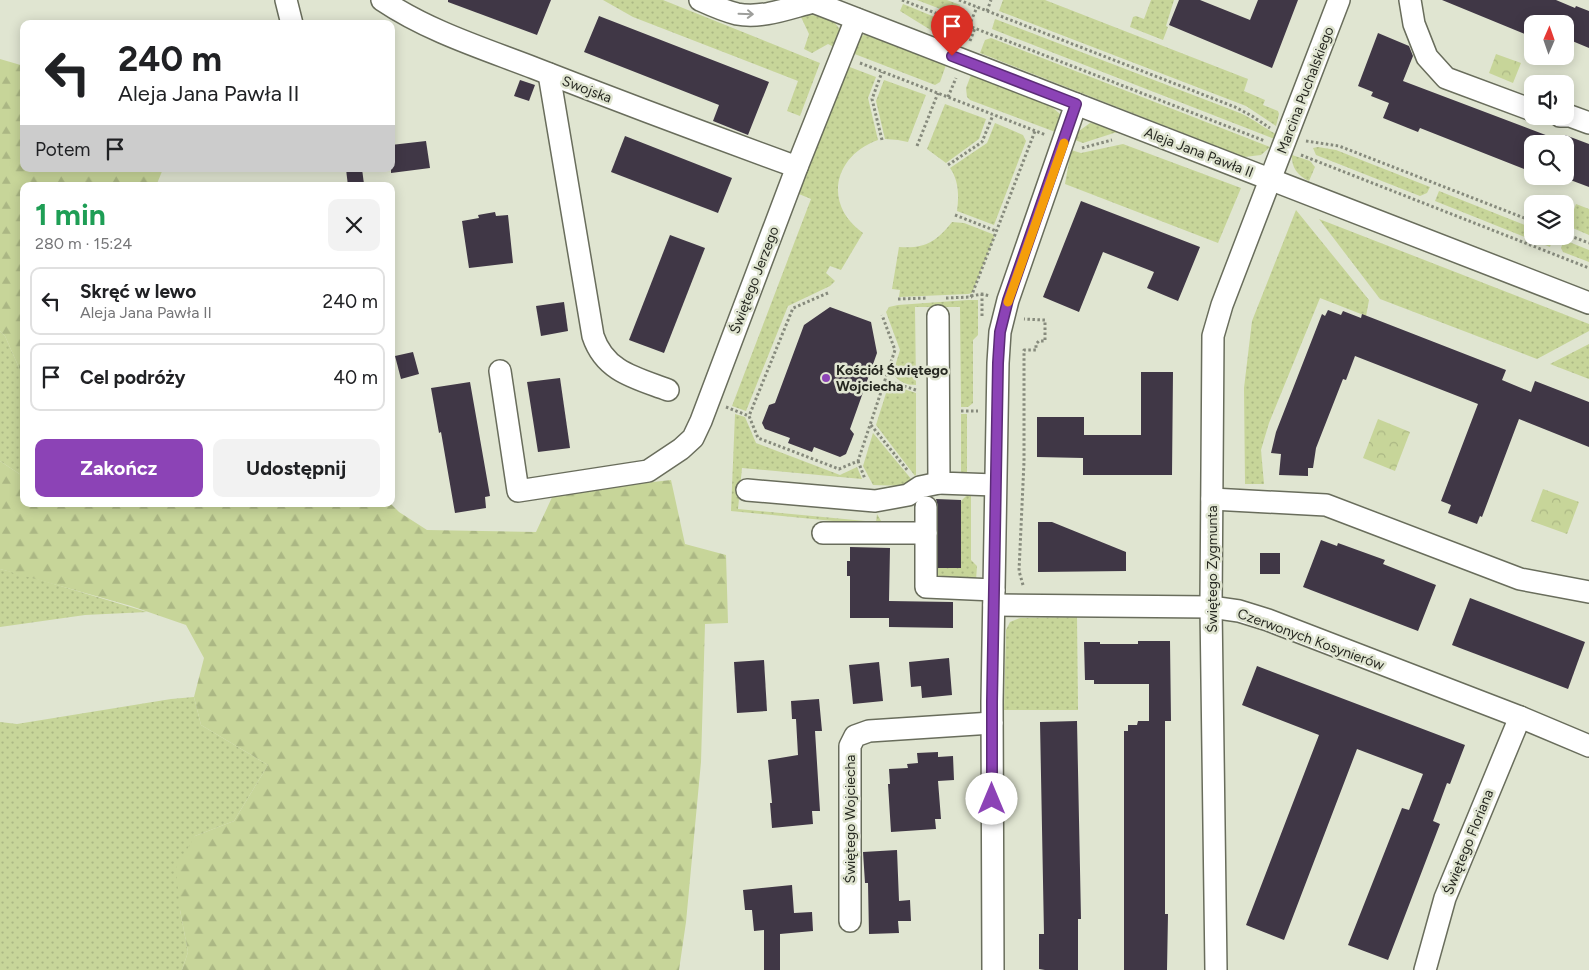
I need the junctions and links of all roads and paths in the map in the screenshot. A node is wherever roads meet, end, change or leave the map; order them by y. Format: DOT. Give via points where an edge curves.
graph roads {
  1 [pos="286,0"];
  2 [pos="382,0"];
  3 [pos="700,0"];
  4 [pos="902,0"];
  5 [pos="959,0"];
  6 [pos="991,0"];
  7 [pos="1339,0"];
  8 [pos="1410,0"];
  9 [pos="811,1"];
  10 [pos="977,7"];
  11 [pos="987,11"];
  12 [pos="856,19"];
  13 [pos="291,20"];
  14 [pos="969,26"];
  15 [pos="841,56"];
  16 [pos="882,72"];
  17 [pos="549,74"];
  18 [pos="938,93"];
  19 [pos="1076,104"];
  20 [pos="1524,107"];
  21 [pos="993,115"];
  22 [pos="1574,117"];
  23 [pos="1589,123"];
  24 [pos="1036,131"];
  25 [pos="1115,139"];
  26 [pos="882,140"];
  27 [pos="1285,141"];
  28 [pos="1064,142"];
  29 [pos="917,146"];
  30 [pos="948,165"];
  31 [pos="796,167"];
  32 [pos="1270,179"];
  33 [pos="956,215"];
  34 [pos="1524,218"];
  35 [pos="996,231"];
  36 [pos="1574,237"];
  37 [pos="1589,243"];
  38 [pos="1589,268"];
  39 [pos="828,293"];
  40 [pos="898,299"];
  41 [pos="1589,303"];
  42 [pos="935,304"];
  43 [pos="882,315"];
  44 [pos="1004,318"];
  45 [pos="500,372"];
  46 [pos="885,380"];
  47 [pos="668,390"];
  48 [pos="916,390"];
  49 [pos="870,425"];
  50 [pos="858,461"];
  51 [pos="865,479"];
  52 [pos="930,485"];
  53 [pos="995,485"];
  54 [pos="746,490"];
  55 [pos="1212,498"];
  56 [pos="926,507"];
  57 [pos="823,533"];
  58 [pos="926,533"];
  59 [pos="1024,588"];
  60 [pos="1589,592"];
  61 [pos="994,597"];
  62 [pos="1211,607"];
  63 [pos="1520,717"];
  64 [pos="992,723"];
  65 [pos="1588,742"];
  66 [pos="850,921"];
  67 [pos="993,970"];
  68 [pos="1216,970"];
  69 [pos="1424,970"];
  1 -- 13 [label="street"];
  2 -- 17 [label="street, Swojska" via="432,29"];
  3 -- 9 [label="street, one-way" via="736,14 750,15"];
  4 -- 14 [label="path"];
  5 -- 10 [label="path"];
  6 -- 11 [label="path"];
  7 -- 27 [label="street, Marcina Puchalskiego"];
  8 -- 20 [label="street" via="1414,24 1427,57 1446,78"];
  9 -- 12 [label="street, Aleja Jana Pawła II"];
  10 -- 11 [label="path"];
  10 -- 14 [label="path"];
  11 -- 27 [label="path" via="1235,107"];
  12 -- 15 [label="street, Świętego Jerzego"];
  12 -- 19 [label="street, Aleja Jana Pawła II"];
  14 -- 27 [label="path"];
  15 -- 16 [label="path"];
  15 -- 31 [label="street, Świętego Jerzego"];
  16 -- 18 [label="path"];
  16 -- 26 [label="path" via="872,99"];
  17 -- 31 [label="street, Swojska"];
  17 -- 47 [label="street" via="597,350 622,372"];
  18 -- 21 [label="path"];
  18 -- 29 [label="path"];
  19 -- 28 [label="street"];
  19 -- 32 [label="street, Aleja Jana Pawła II"];
  21 -- 24 [label="path"];
  21 -- 30 [label="path" via="982,142"];
  22 -- 23 [label="street"];
  24 -- 28 [label="path"];
  24 -- 35 [label="path"];
  25 -- 28 [label="path" via="1081,148"];
  27 -- 32 [label="street, Marcina Puchalskiego"];
  27 -- 34 [label="path" via="1304,140 1339,146"];
  27 -- 38 [label="path"];
  28 -- 44 [label="street"];
  31 -- 45 [label="street, Świętego Jerzego" via="701,421 693,438 681,449 648,471 518,491"];
  32 -- 41 [label="street, Aleja Jana Pawła II"];
  32 -- 55 [label="street, Świętego Zygmunta" via="1213,336"];
  33 -- 35 [label="path"];
  35 -- 42 [label="path" via="971,296"];
  36 -- 37 [label="path"];
  39 -- 50 [label="path" via="793,308 749,416 758,438 839,469"];
  40 -- 42 [label="path"];
  42 -- 52 [label="street"];
  43 -- 46 [label="path" via="895,350"];
  44 -- 53 [label="street" via="998,363"];
  44 -- 59 [label="path" via="1046,320 1045,341 1036,344 1036,350 1024,350 1024,462 1019,571"];
  46 -- 48 [label="path"];
  46 -- 49 [label="path"];
  49 -- 50 [label="path"];
  49 -- 52 [label="path"];
  50 -- 51 [label="path"];
  52 -- 53 [label="street"];
  52 -- 54 [label="street" via="908,495 875,501"];
  53 -- 61 [label="street"];
  55 -- 60 [label="street" via="1326,505 1520,579"];
  55 -- 62 [label="street, Świętego Zygmunta"];
  56 -- 58 [label="street"];
  57 -- 58 [label="street"];
  58 -- 61 [label="street, Czerwonych Kosynierów" via="926,588"];
  61 -- 62 [label="street, Czerwonych Kosynierów"];
  61 -- 64 [label="street"];
  62 -- 63 [label="street, Czerwonych Kosynierów" via="1268,620"];
  62 -- 68 [label="street, Świętego Zygmunta"];
  63 -- 65 [label="street, Czerwonych Kosynierów"];
  63 -- 69 [label="street, Świętego Floriana" via="1445,898"];
  64 -- 66 [label="street, Świętego Wojciecha" via="870,731 854,736 850,746"];
  64 -- 67 [label="street"];
}
